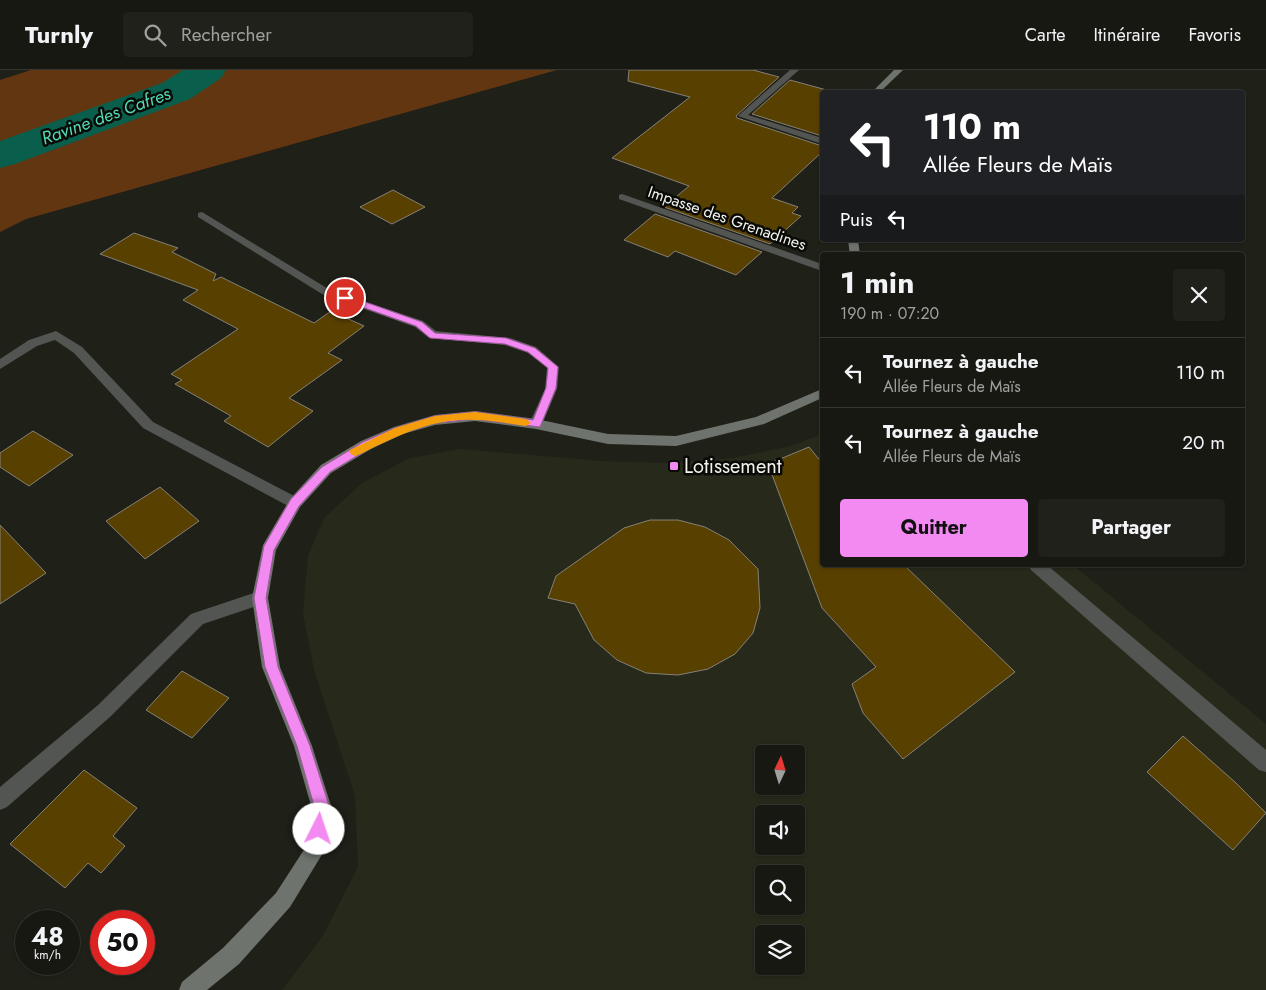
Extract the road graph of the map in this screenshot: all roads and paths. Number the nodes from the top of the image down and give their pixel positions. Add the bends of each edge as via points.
1 (796, 70) edge
2 (899, 70) edge
3 (878, 90) edge
4 (820, 141) edge
5 (622, 197) dead end
6 (202, 215) dead end
7 (820, 267) edge
8 (0, 365) edge
9 (820, 394) edge
10 (536, 424) junction
11 (295, 502) junction
12 (1038, 567) edge
13 (260, 598) junction
14 (1266, 763) edge
15 (0, 800) edge
16 (190, 990) edge

1 - 4 street via 742,116
2 - 3 main road
5 - 7 street, Impasse des Grenadines
6 - 10 street via 326,292 419,324 433,336 506,341 532,350 553,367 551,388
8 - 11 street via 33,343 56,335 78,350 148,425
9 - 10 main road via 759,421 676,441 608,439
10 - 11 main road via 475,416 435,420 399,430 366,445 326,470
11 - 13 main road via 268,550
12 - 14 street
13 - 15 street via 197,619 104,711
13 - 16 main road via 271,667 304,746 322,809 316,848 283,900 231,956

